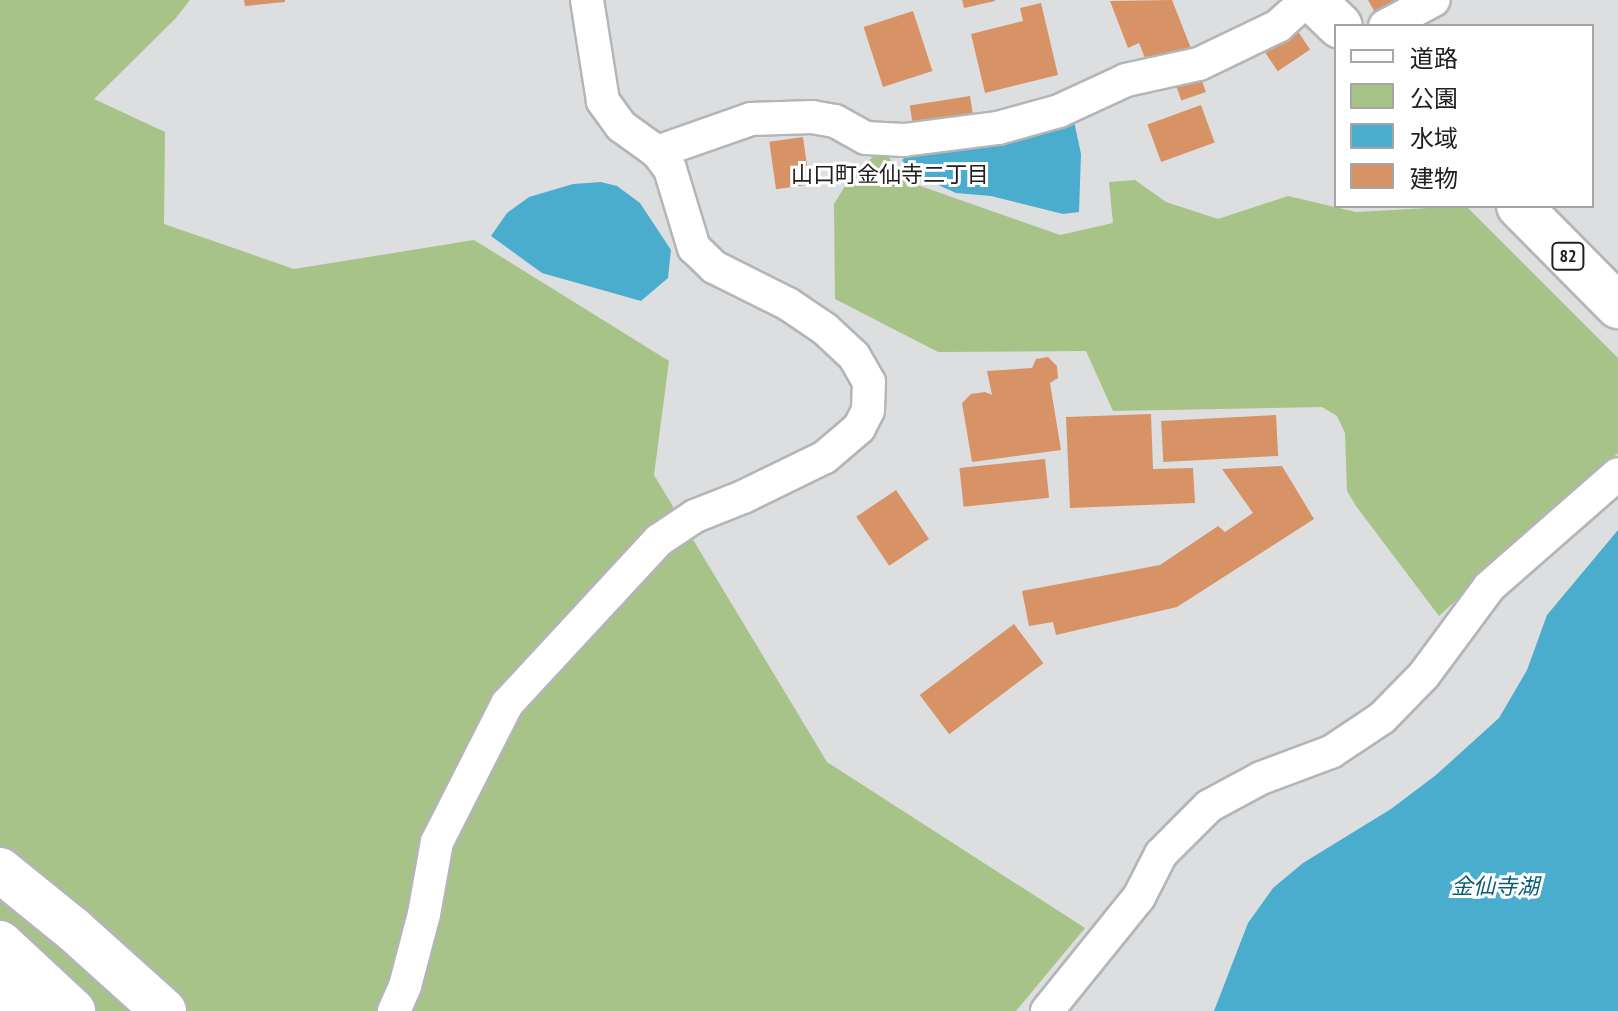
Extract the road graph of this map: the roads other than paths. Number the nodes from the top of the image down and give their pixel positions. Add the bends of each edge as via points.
1 (587, 0) edge
2 (1310, 0) edge
3 (1434, 0) edge
4 (1338, 24) edge
5 (1389, 24) edge
6 (657, 152) junction
7 (1521, 208) edge
8 (1618, 306) edge
9 (1618, 474) edge
10 (0, 870) edge
11 (0, 943) edge
12 (0, 991) edge
13 (22, 1011) edge
14 (73, 1011) edge
15 (164, 1011) edge
16 (394, 1011) edge
17 (1047, 1011) edge

1 - 6 street via 603,101 621,126
2 - 4 main road
2 - 6 street via 1278,26 1199,64 1126,80 1059,111 998,128 904,140 866,138 835,121 812,117 751,119
3 - 5 street
6 - 16 street via 670,169 694,248 714,267 788,304 854,356 869,382 868,410 859,428 825,457 695,516 659,540 507,704 437,842 424,914
7 - 8 main road, 82
9 - 17 street via 1489,587 1424,675 1382,718 1331,752 1261,778 1209,806 1161,854 1139,897
10 - 15 main road
11 - 14 main road
12 - 13 main road

